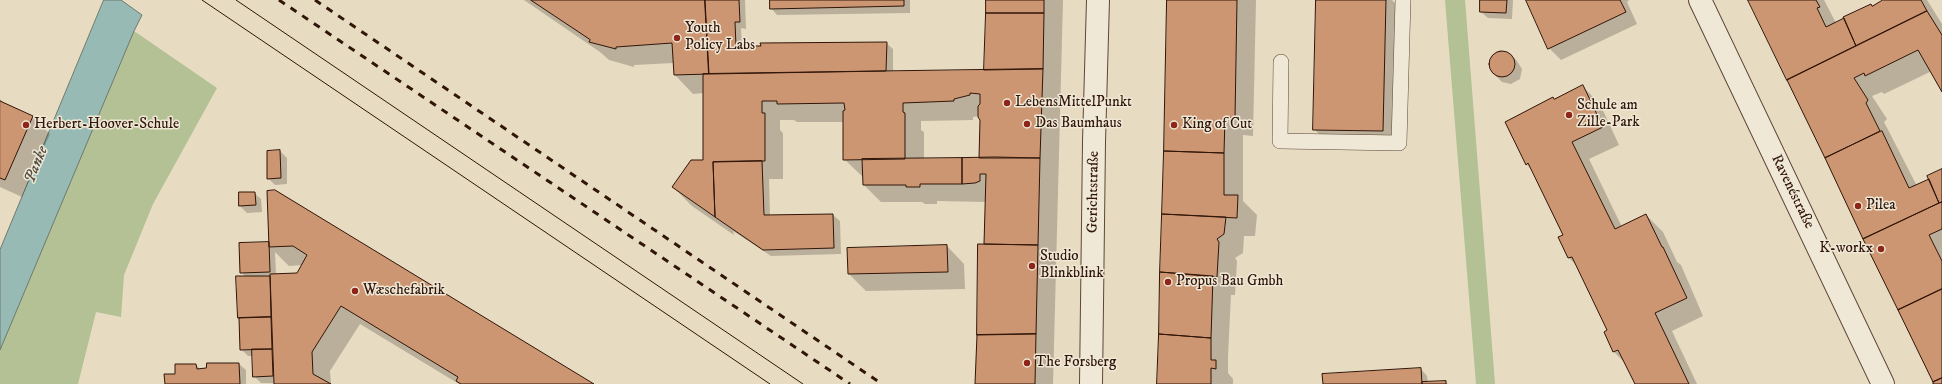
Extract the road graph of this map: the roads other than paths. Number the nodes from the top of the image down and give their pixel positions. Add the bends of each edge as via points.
1 (1098, 0) edge
2 (1402, 0) edge
3 (1700, 0) edge
4 (1281, 62) dead end
5 (1091, 384) edge
6 (1883, 384) edge

1 - 5 street, Gerichtstraße
2 - 4 lane via 1398,144 1280,141
3 - 6 street, Ravenéstraße

